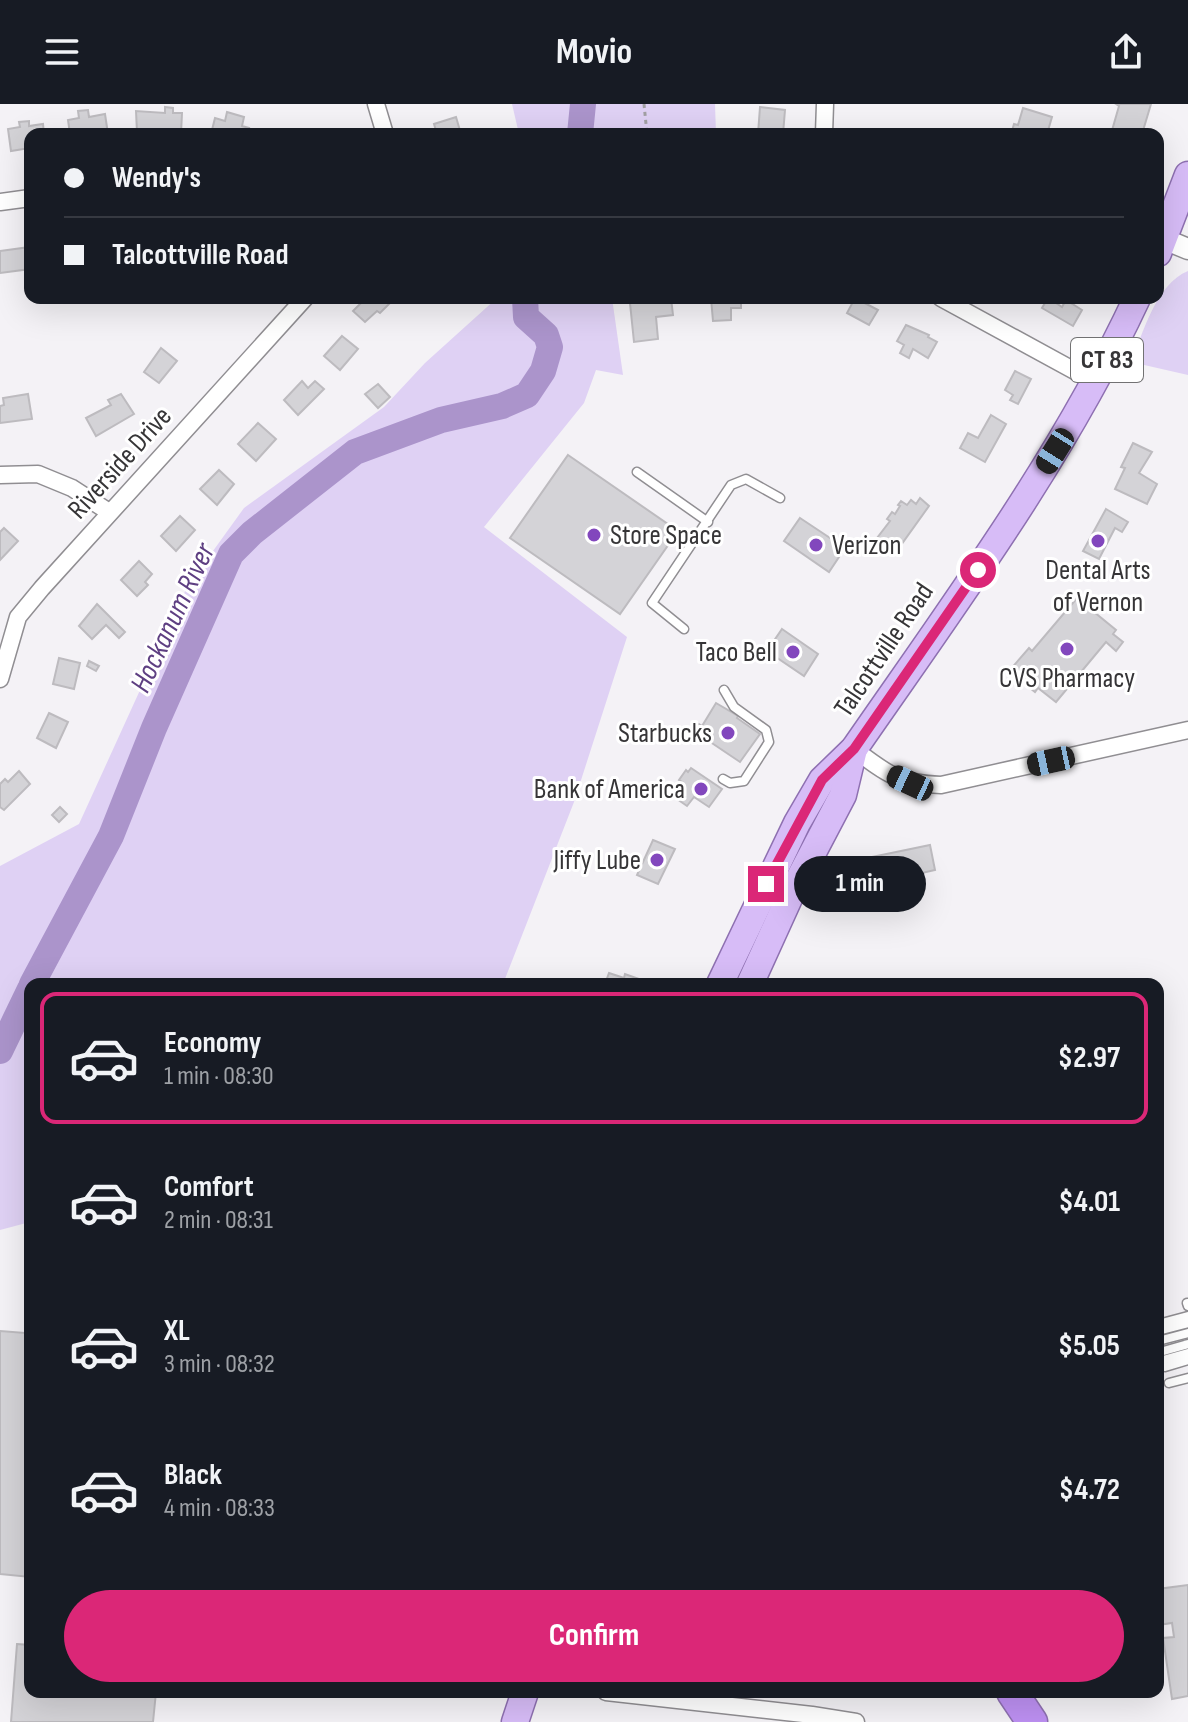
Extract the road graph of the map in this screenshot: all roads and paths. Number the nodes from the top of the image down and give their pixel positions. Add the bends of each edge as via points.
1 (376, 104) edge
2 (644, 104) edge
3 (825, 104) edge
4 (383, 128) edge
5 (646, 128) edge
6 (824, 128) edge
7 (1188, 175) edge
8 (24, 199) edge
9 (0, 202) edge
10 (1170, 247) edge
11 (300, 304) edge
12 (952, 304) edge
13 (1134, 304) edge
14 (1095, 382) junction
15 (637, 472) dead end
16 (0, 475) edge
17 (780, 498) dead end
18 (109, 512) junction
19 (708, 522) junction
20 (684, 629) dead end
21 (0, 679) edge
22 (724, 690) dead end
23 (1188, 730) edge
24 (854, 749) junction
25 (723, 779) dead end
26 (723, 978) edge
27 (753, 978) edge
28 (1188, 1316) edge
29 (1164, 1322) edge
30 (1188, 1323) edge
31 (1164, 1329) edge
32 (1188, 1333) edge
33 (1164, 1339) edge
34 (1188, 1344) edge
35 (1188, 1353) edge
36 (1164, 1359) edge
37 (1164, 1360) edge
38 (1164, 1360) edge
39 (1188, 1360) edge
40 (1188, 1378) edge
41 (1169, 1383) dead end
42 (523, 1698) edge
43 (670, 1698) edge
44 (1016, 1698) edge
45 (515, 1722) edge
46 (856, 1722) edge
47 (1032, 1722) edge

1 - 4 street
2 - 5 path
3 - 6 street
7 - 10 main road
8 - 9 street
11 - 18 street, Riverside Drive
12 - 14 street
13 - 14 main road, Talcottville Road / CT 83
14 - 24 main road, Talcottville Road / CT 83 via 1011,521
15 - 19 lane
16 - 18 street via 38,474
17 - 19 lane via 746,479 731,485
18 - 21 street, Riverside Drive via 18,617
19 - 20 lane via 652,603
22 - 25 lane via 734,707 766,730 769,742 744,781
23 - 24 street via 941,785 910,783
24 - 26 main road, Talcottville Road / CT 83 via 822,780 809,802
24 - 27 main road, Talcottville Road / CT 83 via 843,795
28 - 29 lane
30 - 31 lane
32 - 33 lane
34 - 36 lane
35 - 37 lane
38 - 39 lane
40 - 41 lane
42 - 45 main road
43 - 46 street
44 - 47 highway

